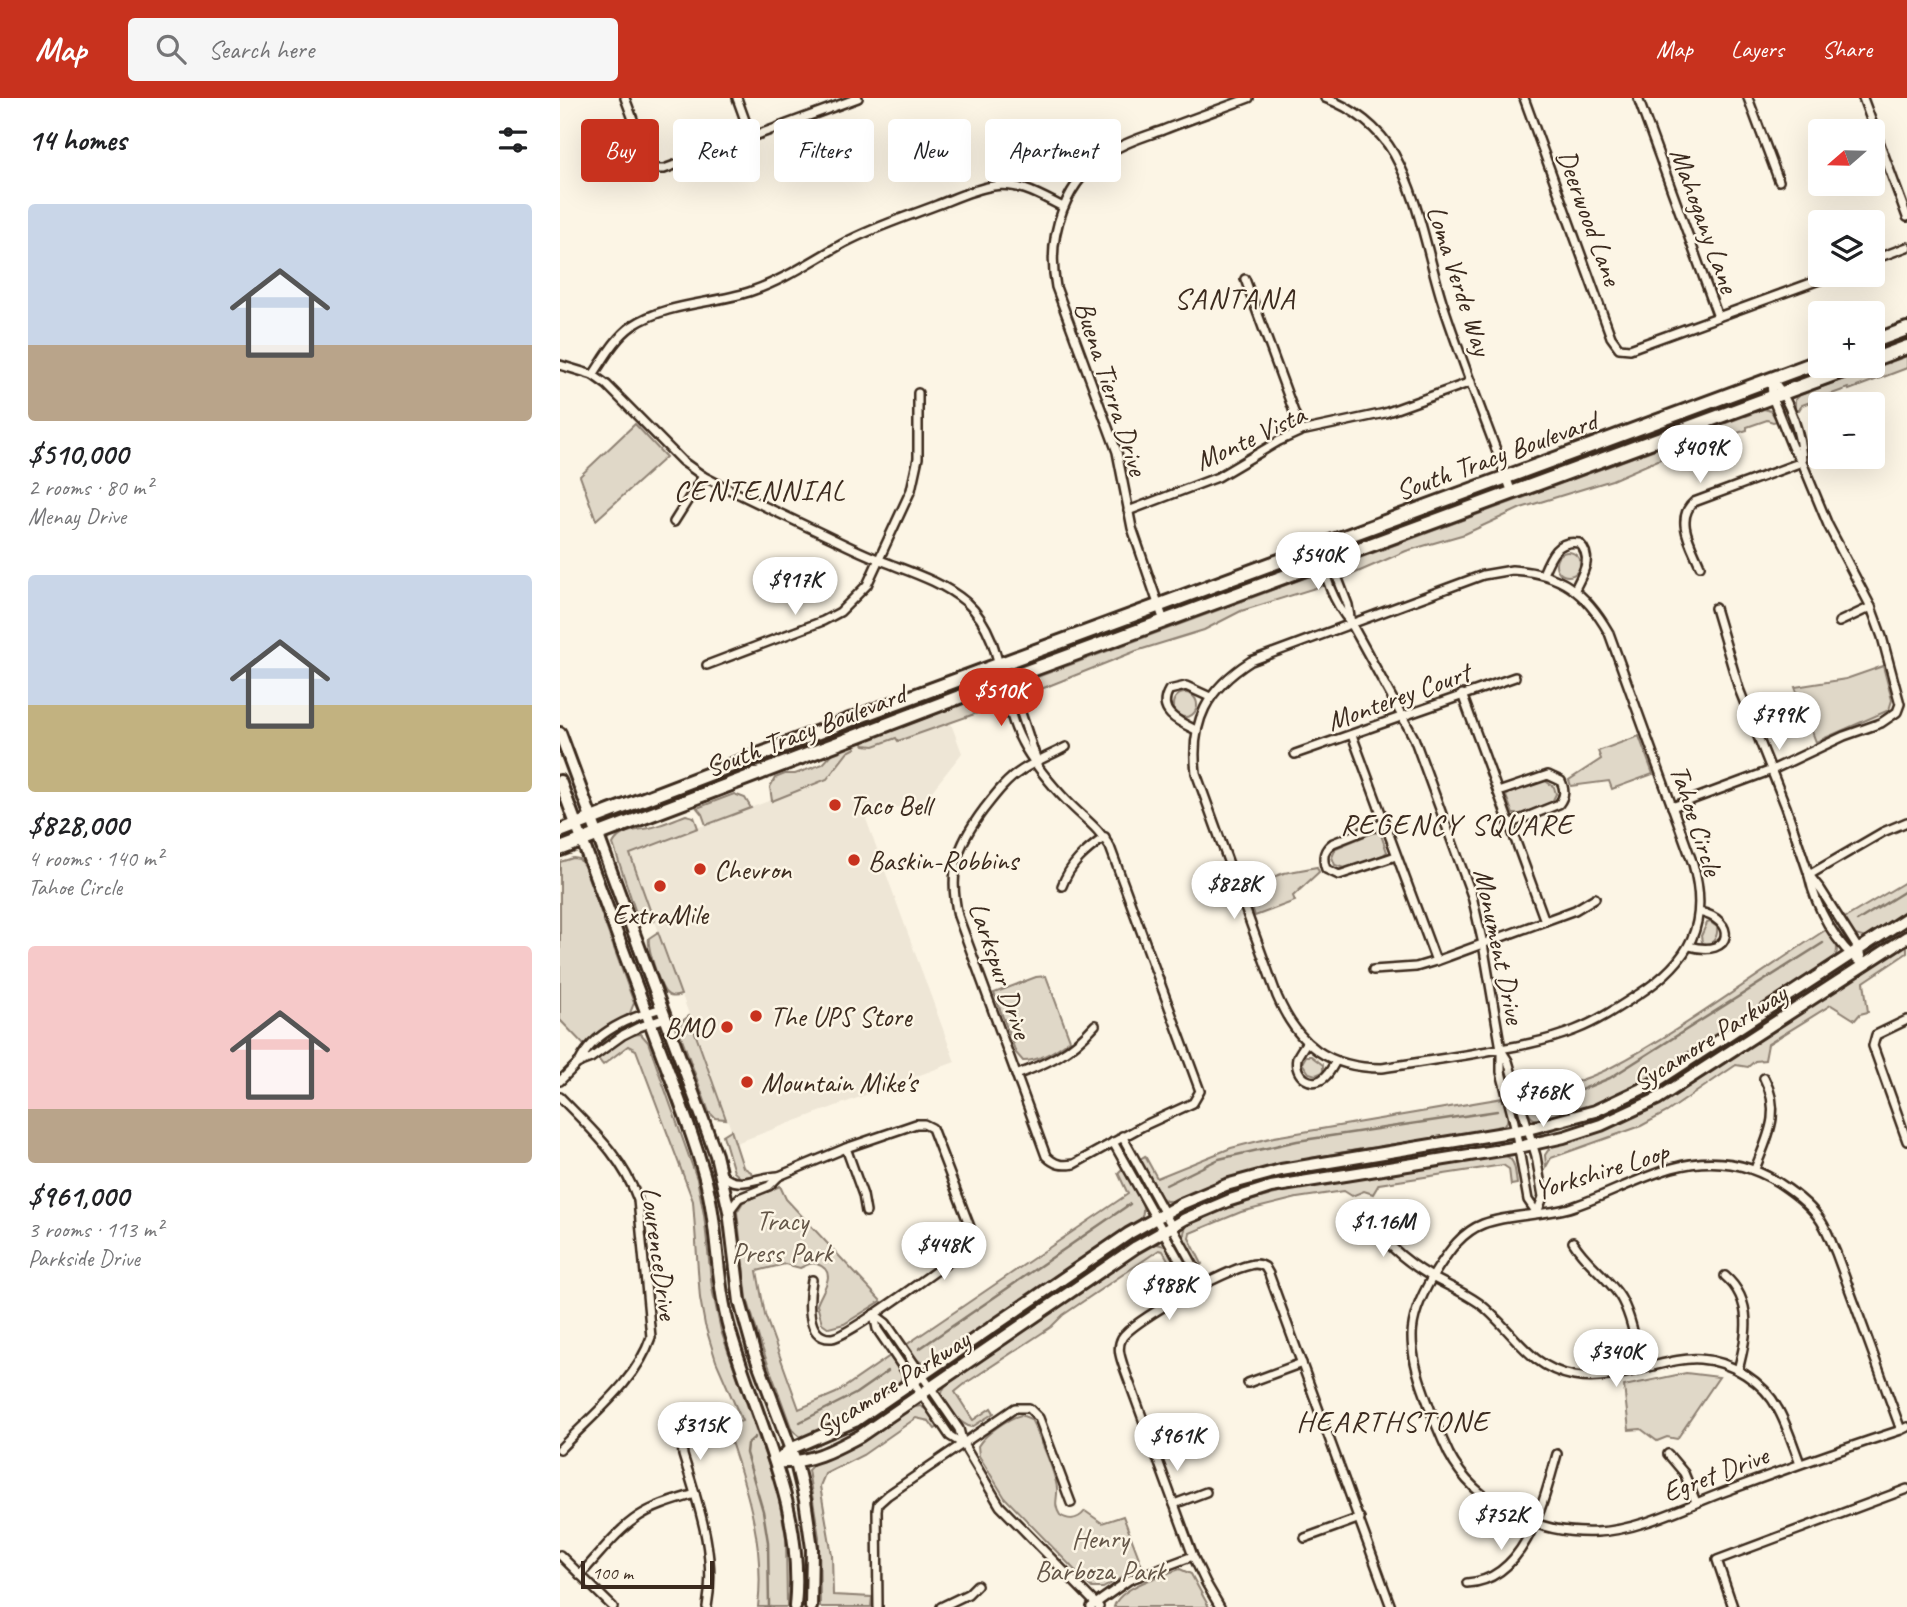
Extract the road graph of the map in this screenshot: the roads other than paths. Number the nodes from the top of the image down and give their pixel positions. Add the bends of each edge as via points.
1 (625, 98) edge
2 (737, 98) edge
3 (858, 98) edge
4 (1249, 98) edge
5 (1325, 98) edge
6 (1524, 98) edge
7 (1638, 98) edge
8 (1748, 98) edge
9 (1863, 98) edge
10 (848, 100) edge
11 (1338, 100) edge
12 (745, 119) edge
13 (760, 134) edge
14 (673, 166) edge
15 (1779, 181) dead end
16 (1063, 207) junction
17 (1907, 217) edge
18 (1907, 247) edge
19 (1885, 255) edge
20 (1245, 279) dead end
21 (1808, 284) edge
22 (1718, 317) junction
23 (1907, 329) edge
24 (1885, 337) edge
25 (1907, 347) edge
26 (1885, 355) edge
27 (560, 365) edge
28 (1808, 366) edge
29 (593, 376) junction
30 (1824, 378) edge
31 (1772, 379) junction
32 (1471, 382) junction
33 (918, 393) dead end
34 (1778, 395) junction
35 (1301, 431) junction
36 (1802, 462) junction
37 (703, 476) junction
38 (1506, 477) junction
39 (1512, 493) junction
40 (1128, 511) junction
41 (674, 522) dead end
42 (1320, 545) junction
43 (880, 560) junction
44 (1326, 561) junction
45 (1700, 566) dead end
46 (1543, 574) junction
47 (1574, 589) junction
48 (1158, 606) junction
49 (1871, 607) junction
50 (1715, 608) dead end
51 (1164, 621) junction
52 (1839, 622) dead end
53 (1351, 624) junction
54 (999, 664) junction
55 (707, 665) dead end
56 (1515, 677) dead end
57 (1004, 680) junction
58 (1462, 694) junction
59 (1210, 697) junction
60 (1403, 716) junction
61 (1196, 730) junction
62 (560, 733) edge
63 (1352, 735) junction
64 (1066, 747) dead end
65 (1295, 754) dead end
66 (1037, 762) junction
67 (1772, 770) junction
68 (560, 781) edge
69 (1497, 792) junction
70 (1672, 807) junction
71 (592, 819) junction
72 (1907, 821) edge
73 (1384, 823) junction
74 (1509, 824) junction
75 (576, 825) junction
76 (560, 831) edge
77 (598, 834) junction
78 (1105, 837) junction
79 (582, 840) junction
80 (560, 849) edge
81 (1396, 856) junction
82 (1809, 876) junction
83 (1062, 887) dead end
84 (1595, 898) dead end
85 (1699, 912) junction
86 (1907, 918) edge
87 (1545, 921) junction
88 (1907, 937) edge
89 (1483, 944) junction
90 (1689, 946) junction
91 (1854, 952) junction
92 (1436, 961) junction
93 (1863, 965) junction
94 (1373, 970) dead end
95 (664, 1013) junction
96 (648, 1018) junction
97 (1907, 1020) edge
98 (1095, 1025) dead end
99 (1306, 1043) junction
100 (1501, 1049) junction
101 (1336, 1061) junction
102 (1016, 1075) junction
103 (1764, 1078) dead end
104 (560, 1081) edge
105 (560, 1097) edge
106 (1528, 1129) junction
107 (1516, 1131) junction
108 (1122, 1136) junction
109 (1907, 1140) edge
110 (1113, 1142) junction
111 (1533, 1144) junction
112 (1519, 1147) junction
113 (846, 1148) junction
114 (1755, 1169) junction
115 (722, 1175) junction
116 (779, 1176) junction
117 (729, 1211) junction
118 (1364, 1211) dead end
119 (866, 1212) dead end
120 (1537, 1213) junction
121 (1160, 1215) junction
122 (1167, 1228) junction
123 (1573, 1242) dead end
124 (1725, 1276) dead end
125 (1432, 1277) junction
126 (812, 1280) dead end
127 (1198, 1286) junction
128 (874, 1314) junction
129 (1302, 1363) junction
130 (1641, 1369) junction
131 (1738, 1370) junction
132 (917, 1378) junction
133 (1248, 1383) dead end
134 (927, 1392) junction
135 (1904, 1428) edge
136 (685, 1431) dead end
137 (963, 1444) junction
138 (560, 1449) edge
139 (790, 1449) junction
140 (1557, 1454) dead end
141 (1668, 1454) dead end
142 (777, 1462) junction
143 (796, 1463) junction
144 (1800, 1463) junction
145 (1907, 1489) edge
146 (1206, 1492) dead end
147 (695, 1494) junction
148 (1696, 1502) junction
149 (1071, 1503) dead end
150 (1174, 1504) junction
151 (1360, 1517) junction
152 (1534, 1524) junction
153 (1305, 1538) dead end
154 (560, 1555) edge
155 (1193, 1556) junction
156 (580, 1575) junction
157 (1466, 1583) dead end
158 (977, 1585) dead end
159 (1095, 1606) edge
160 (613, 1607) edge
161 (707, 1607) edge
162 (795, 1607) edge
163 (811, 1607) edge
164 (878, 1607) edge
165 (941, 1607) edge
166 (1220, 1607) edge
167 (1391, 1607) edge
168 (1733, 1607) edge

1 - 14 street via 654,169
2 - 12 street
3 - 10 street
4 - 16 street via 1112,151 1086,173
5 - 11 street, Loma Verde Way
6 - 22 street, Deerwood Lane via 1611,337 1619,348 1630,349
7 - 22 street, Mahogany Lane
8 - 15 street
9 - 17 street
10 - 13 street
11 - 32 street, Loma Verde Way via 1373,128 1402,172
16 - 29 street via 1008,185 973,191 879,227 749,292 645,318 618,339
16 - 40 street, Buena Tierra Drive via 1052,269 1117,452
18 - 19 street
20 - 35 street
21 - 22 street
23 - 24 main road
25 - 26 main road
27 - 29 street
28 - 31 main road, South Tracy Boulevard
29 - 37 street via 622,397 682,461
30 - 34 main road, South Tracy Boulevard
31 - 34 street
31 - 38 main road, South Tracy Boulevard
32 - 35 street, Monte Vista via 1384,413
32 - 38 street, Loma Verde Way
33 - 43 street via 916,473
34 - 36 street via 1792,447
34 - 39 main road, South Tracy Boulevard
35 - 40 street, Monte Vista via 1208,481
36 - 45 street via 1688,508 1684,525
36 - 49 street
37 - 41 street
37 - 43 street
38 - 39 street, Loma Verde Way
38 - 42 main road, South Tracy Boulevard
39 - 44 main road, South Tracy Boulevard
40 - 48 street, Buena Tierra Drive
42 - 44 street, Monument Drive
42 - 48 main road, South Tracy Boulevard
43 - 54 street via 953,592 968,604 989,634
43 - 55 street via 867,585 840,612
44 - 51 main road, South Tracy Boulevard
44 - 53 street, Monument Drive via 1339,608
46 - 47 street, Tahoe Circle
46 - 47 street via 1558,547 1578,543 1585,549 1587,563
46 - 53 street, Tahoe Circle via 1511,570 1483,575
47 - 70 street, Tahoe Circle via 1609,633
48 - 51 street, Buena Tierra Drive
48 - 54 main road, South Tracy Boulevard
49 - 52 street
49 - 67 street via 1898,692 1897,712
50 - 67 street via 1739,689
51 - 57 main road, South Tracy Boulevard
53 - 59 street, Tahoe Circle via 1251,661
53 - 60 street, Monument Drive
54 - 57 street
54 - 71 main road, South Tracy Boulevard
56 - 58 street, Monterey Court
57 - 66 street via 1004,696 1022,743
57 - 77 main road, South Tracy Boulevard
58 - 60 street, Monterey Court
58 - 69 street
59 - 61 street, Tahoe Circle
59 - 61 street via 1186,686 1169,690 1164,697 1167,712
60 - 63 street, Monterey Court
60 - 89 street, Monument Drive via 1464,874
61 - 99 street, Tahoe Circle via 1200,786 1277,996 1287,1019
62 - 71 main road
63 - 65 street, Monterey Court
63 - 73 street
64 - 66 street, Larkspur Drive
66 - 78 street via 1068,803
66 - 102 street, Larkspur Drive via 1006,782 967,832 954,875 958,916
67 - 70 street
67 - 82 street
68 - 75 main road
69 - 74 street
69 - 74 street via 1548,775 1561,781 1564,790 1559,804
70 - 85 street, Tahoe Circle via 1699,884
71 - 75 main road, South Tracy Boulevard
71 - 77 main road
72 - 82 street
73 - 81 street
73 - 81 street via 1327,847 1326,869 1339,876
74 - 87 street
75 - 76 main road, South Tracy Boulevard
75 - 79 main road
77 - 79 main road, South Tracy Boulevard
77 - 95 main road
78 - 83 street via 1085,851 1067,872
78 - 108 street via 1199,1083 1198,1098 1186,1107
79 - 80 main road, South Tracy Boulevard
79 - 96 main road
81 - 92 street
82 - 91 street
84 - 87 street
85 - 90 street, Tahoe Circle
85 - 90 street via 1714,915 1722,924 1724,940 1714,949
86 - 91 main road, Sycamore Parkway
87 - 89 street
88 - 93 main road, Sycamore Parkway
89 - 92 street
89 - 100 street, Monument Drive
90 - 100 street, Tahoe Circle via 1656,983 1595,1021 1551,1039
91 - 93 street
91 - 106 main road, Sycamore Parkway via 1634,1093 1578,1117
92 - 94 street
93 - 111 main road, Sycamore Parkway via 1657,1099 1583,1132
95 - 96 street
95 - 115 main road
96 - 104 street via 629,1019 594,1041
96 - 142 main road via 705,1177 729,1329
97 - 109 street via 1876,1035 1873,1046
98 - 102 street via 1068,1052
99 - 101 street, Tahoe Circle
99 - 101 street via 1297,1056 1299,1074 1305,1080 1327,1076
100 - 101 street, Tahoe Circle via 1382,1068
100 - 106 street, Monument Drive
100 - 107 street, Monument Drive via 1499,1064
102 - 110 street, Larkspur Drive via 1046,1156 1053,1163 1074,1164
103 - 114 street via 1773,1114
105 - 138 street, LourenceDrive via 610,1149 638,1200 651,1337 629,1378
106 - 107 main road, Sycamore Parkway
106 - 111 street, Monument Drive
107 - 112 street, Monument Drive
107 - 121 main road, Sycamore Parkway via 1281,1170 1226,1185
108 - 110 street
108 - 121 street
110 - 121 street
111 - 112 main road, Sycamore Parkway
111 - 120 street, Monument Drive via 1543,1197
112 - 120 street, Monument Drive via 1528,1200
112 - 122 main road, Sycamore Parkway via 1271,1187
113 - 116 street
113 - 119 street
113 - 128 street via 916,1124 932,1128 970,1227 968,1248
114 - 120 street, Yorkshire Loop via 1722,1161 1672,1168 1568,1208
114 - 135 street, Yorkshire Loop via 1799,1197 1824,1225
115 - 116 street via 738,1184
115 - 117 main road
116 - 117 street via 769,1186 739,1198
117 - 139 main road via 740,1302
118 - 125 street via 1393,1249
120 - 125 street, Yorkshire Loop via 1482,1224 1449,1250
121 - 122 street
121 - 132 main road, Sycamore Parkway
122 - 127 street via 1188,1276
122 - 134 main road, Sycamore Parkway
123 - 130 street via 1622,1300
124 - 131 street via 1738,1289 1747,1326
125 - 130 street via 1476,1301 1499,1319 1530,1356 1553,1369 1600,1377
125 - 152 street, Yorkshire Loop via 1418,1304 1410,1338 1416,1371 1439,1434 1452,1460 1485,1496
126 - 128 street via 811,1319 823,1337 842,1334
127 - 129 street via 1244,1266 1265,1267
127 - 150 street via 1121,1340 1120,1356
128 - 132 street via 886,1323
129 - 133 street
129 - 151 street
130 - 131 street via 1699,1359
131 - 144 street via 1757,1382 1779,1409
132 - 134 street
132 - 139 main road, Sycamore Parkway via 855,1421
134 - 137 street via 950,1436
134 - 143 main road, Sycamore Parkway via 852,1441
135 - 144 street, Egret Drive
136 - 147 street via 683,1455
137 - 149 street via 1015,1408 1029,1408 1039,1418
137 - 159 street via 1000,1506
137 - 164 street via 878,1504
139 - 142 main road, Sycamore Parkway
139 - 143 main road
140 - 152 street
141 - 148 street via 1684,1473
142 - 143 main road, Sycamore Parkway
142 - 162 main road via 792,1525
143 - 163 main road via 812,1548
144 - 148 street, Egret Drive
145 - 168 street via 1717,1560
146 - 150 street
147 - 156 street via 638,1517
147 - 161 street via 709,1550
148 - 152 street, Egret Drive via 1663,1516 1599,1532
150 - 155 street
151 - 153 street
151 - 167 street
152 - 157 street via 1504,1569 1487,1579
154 - 156 street
155 - 159 street via 1129,1580
155 - 166 street
156 - 160 street
158 - 165 street

